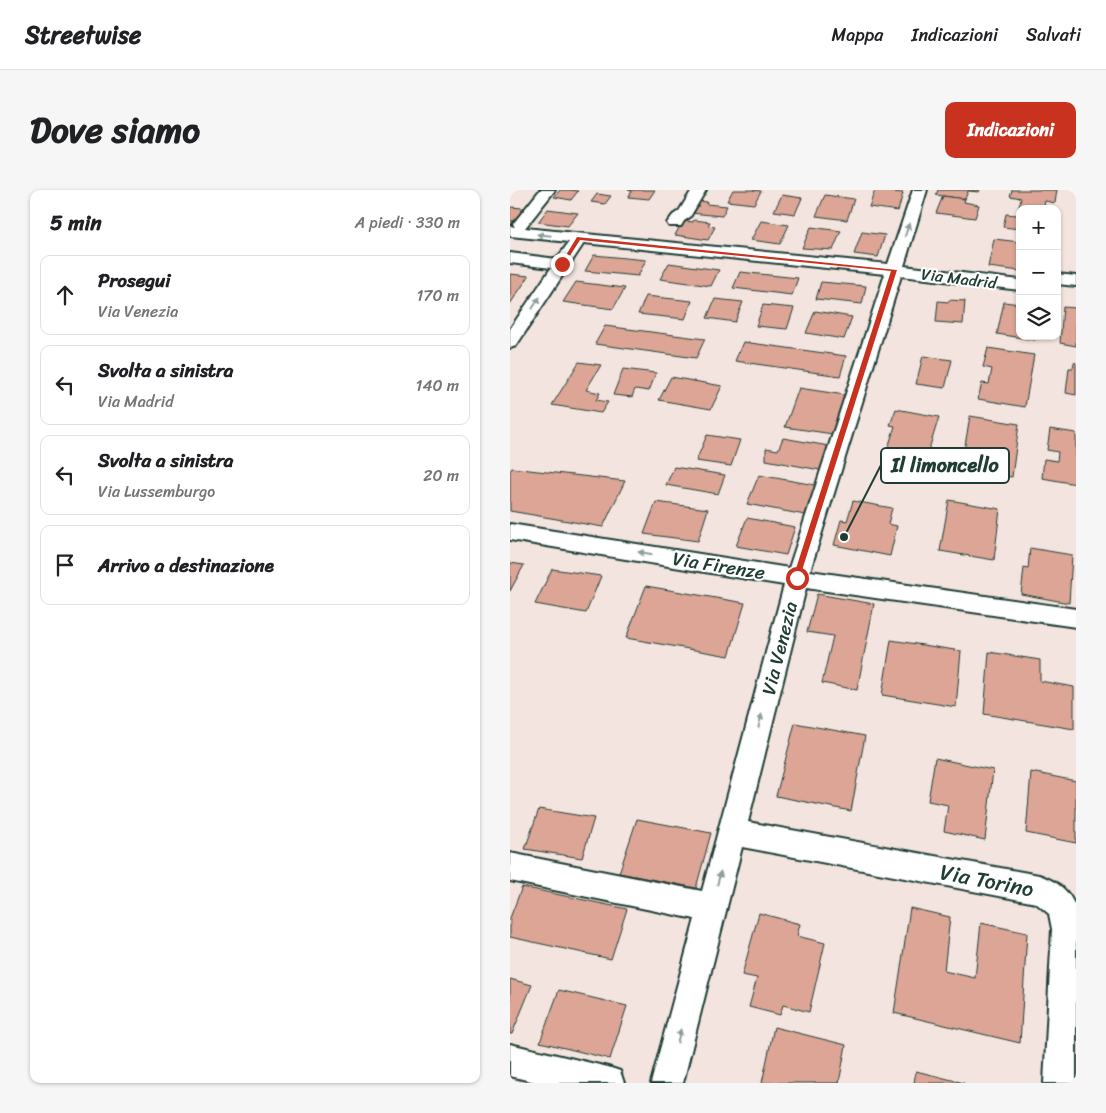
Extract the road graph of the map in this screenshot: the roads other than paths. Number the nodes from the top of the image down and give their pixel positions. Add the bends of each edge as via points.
1 (548, 190) edge
2 (699, 190) edge
3 (920, 190) edge
4 (675, 223) dead end
5 (516, 228) edge
6 (579, 238) junction
7 (510, 258) edge
8 (562, 264) junction
9 (894, 270) junction
10 (1061, 279) edge
11 (1076, 281) edge
12 (1016, 285) edge
13 (1061, 290) edge
14 (1076, 292) edge
15 (510, 342) edge
16 (510, 532) edge
17 (797, 578) junction
18 (1076, 618) edge
19 (731, 832) junction
20 (510, 867) edge
21 (712, 908) junction
22 (510, 1060) edge
23 (608, 1083) edge
24 (667, 1083) edge
25 (1060, 1083) edge

1 - 5 street
2 - 4 street via 685,214
9 -> 3 street, Via Venezia
6 -> 5 street, Via Madrid
6 - 8 street
6 - 9 street, Via Madrid
7 - 8 street
15 -> 8 street
9 - 12 street, Via Madrid
9 - 17 street, Via Venezia
10 - 11 street
13 - 14 street
17 -> 16 street, Via Firenze
17 - 18 street, Via Firenze
19 -> 17 street, Via Venezia
21 -> 19 street, Via Venezia
19 - 25 street, Via Torino via 1039,889 1058,900 1067,928
20 - 21 street
24 -> 21 street, Via Venezia
22 - 23 street

